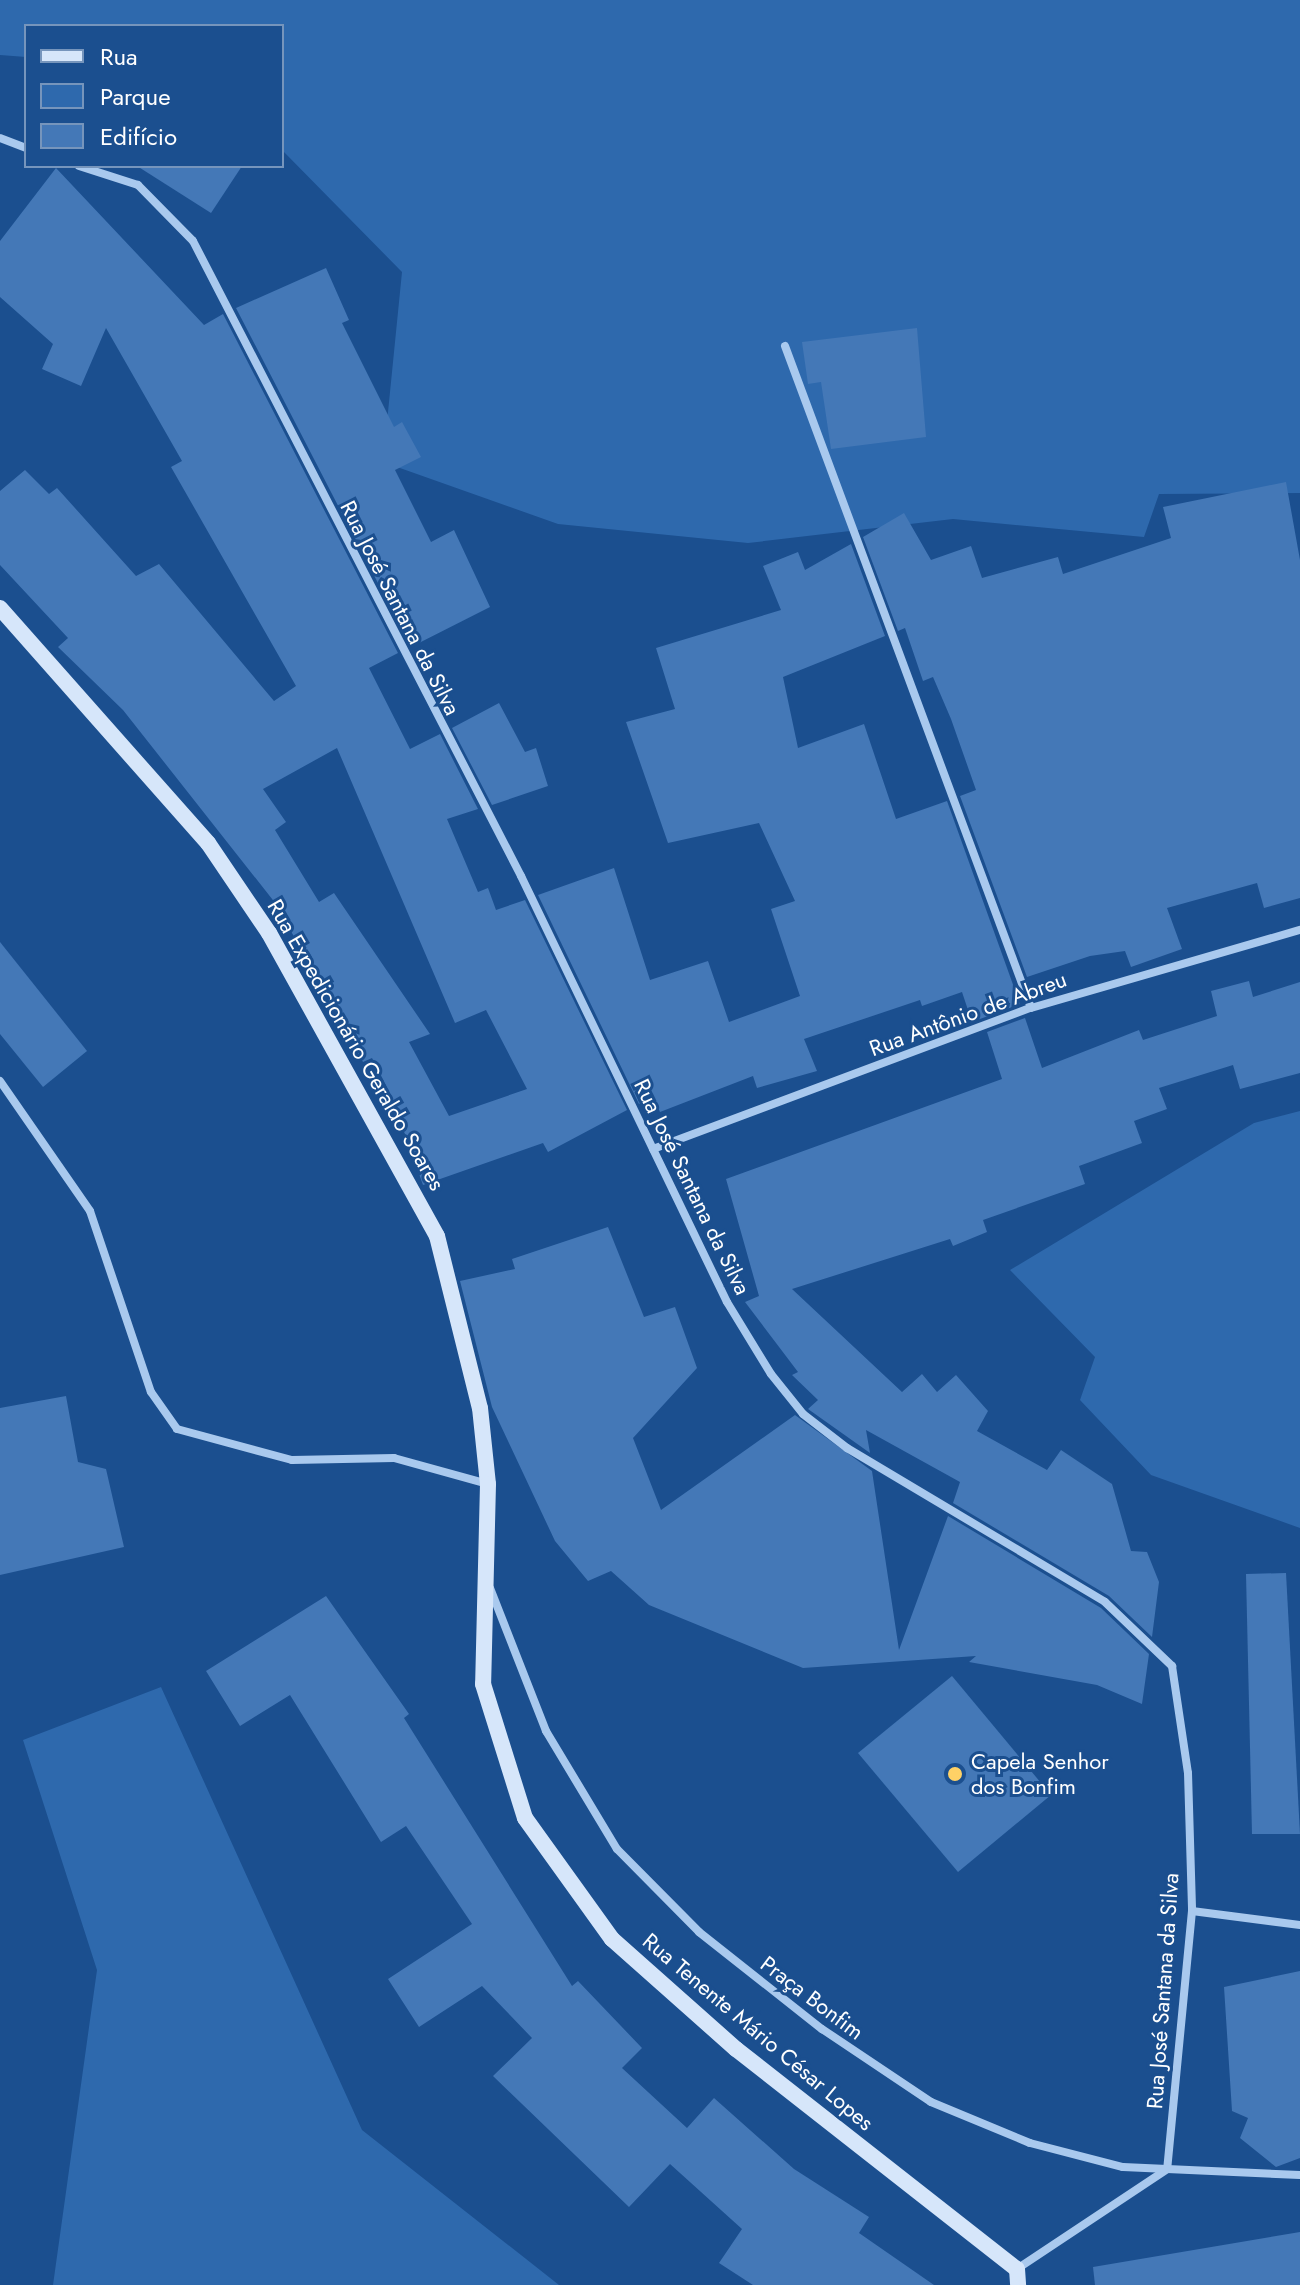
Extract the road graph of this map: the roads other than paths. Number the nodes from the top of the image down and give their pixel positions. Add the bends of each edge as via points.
1 (0, 138) edge
2 (24, 147) edge
3 (85, 168) edge
4 (785, 346) dead end
5 (0, 608) edge
6 (1300, 930) edge
7 (1031, 1008) junction
8 (0, 1081) edge
9 (653, 1149) junction
10 (488, 1484) junction
11 (490, 1587) junction
12 (1192, 1911) junction
13 (1300, 1925) edge
14 (1167, 2169) junction
15 (1300, 2175) edge
16 (1018, 2277) edge

1 - 2 street
3 - 9 street, Rua José Santana da Silva via 138,185 193,241
4 - 7 street
5 - 10 main road, Rua Expedicionário Geraldo Soares via 208,843 404,1168 437,1236 462,1324
6 - 7 street, Rua Antônio de Abreu
7 - 9 street, Rua Antônio de Abreu
8 - 10 street via 90,1211 151,1392 177,1429 292,1460 394,1458
9 - 12 street, Rua José Santana da Silva via 727,1302 803,1414 847,1448 1105,1602 1172,1666 1188,1773
10 - 11 main road, Rua Expedicionário Geraldo Soares
11 - 14 street, Praça Bonfim via 566,1771 617,1849 699,1932 822,2029 931,2102 1030,2143 1123,2167
11 - 16 main road, Rua Tenente Mário César Lopes via 483,1684 502,1762 525,1818 569,1888 612,1939 736,2049
12 - 13 street
12 - 14 street, Rua José Santana da Silva
14 - 15 street, Praça Bonfim
14 - 16 street

